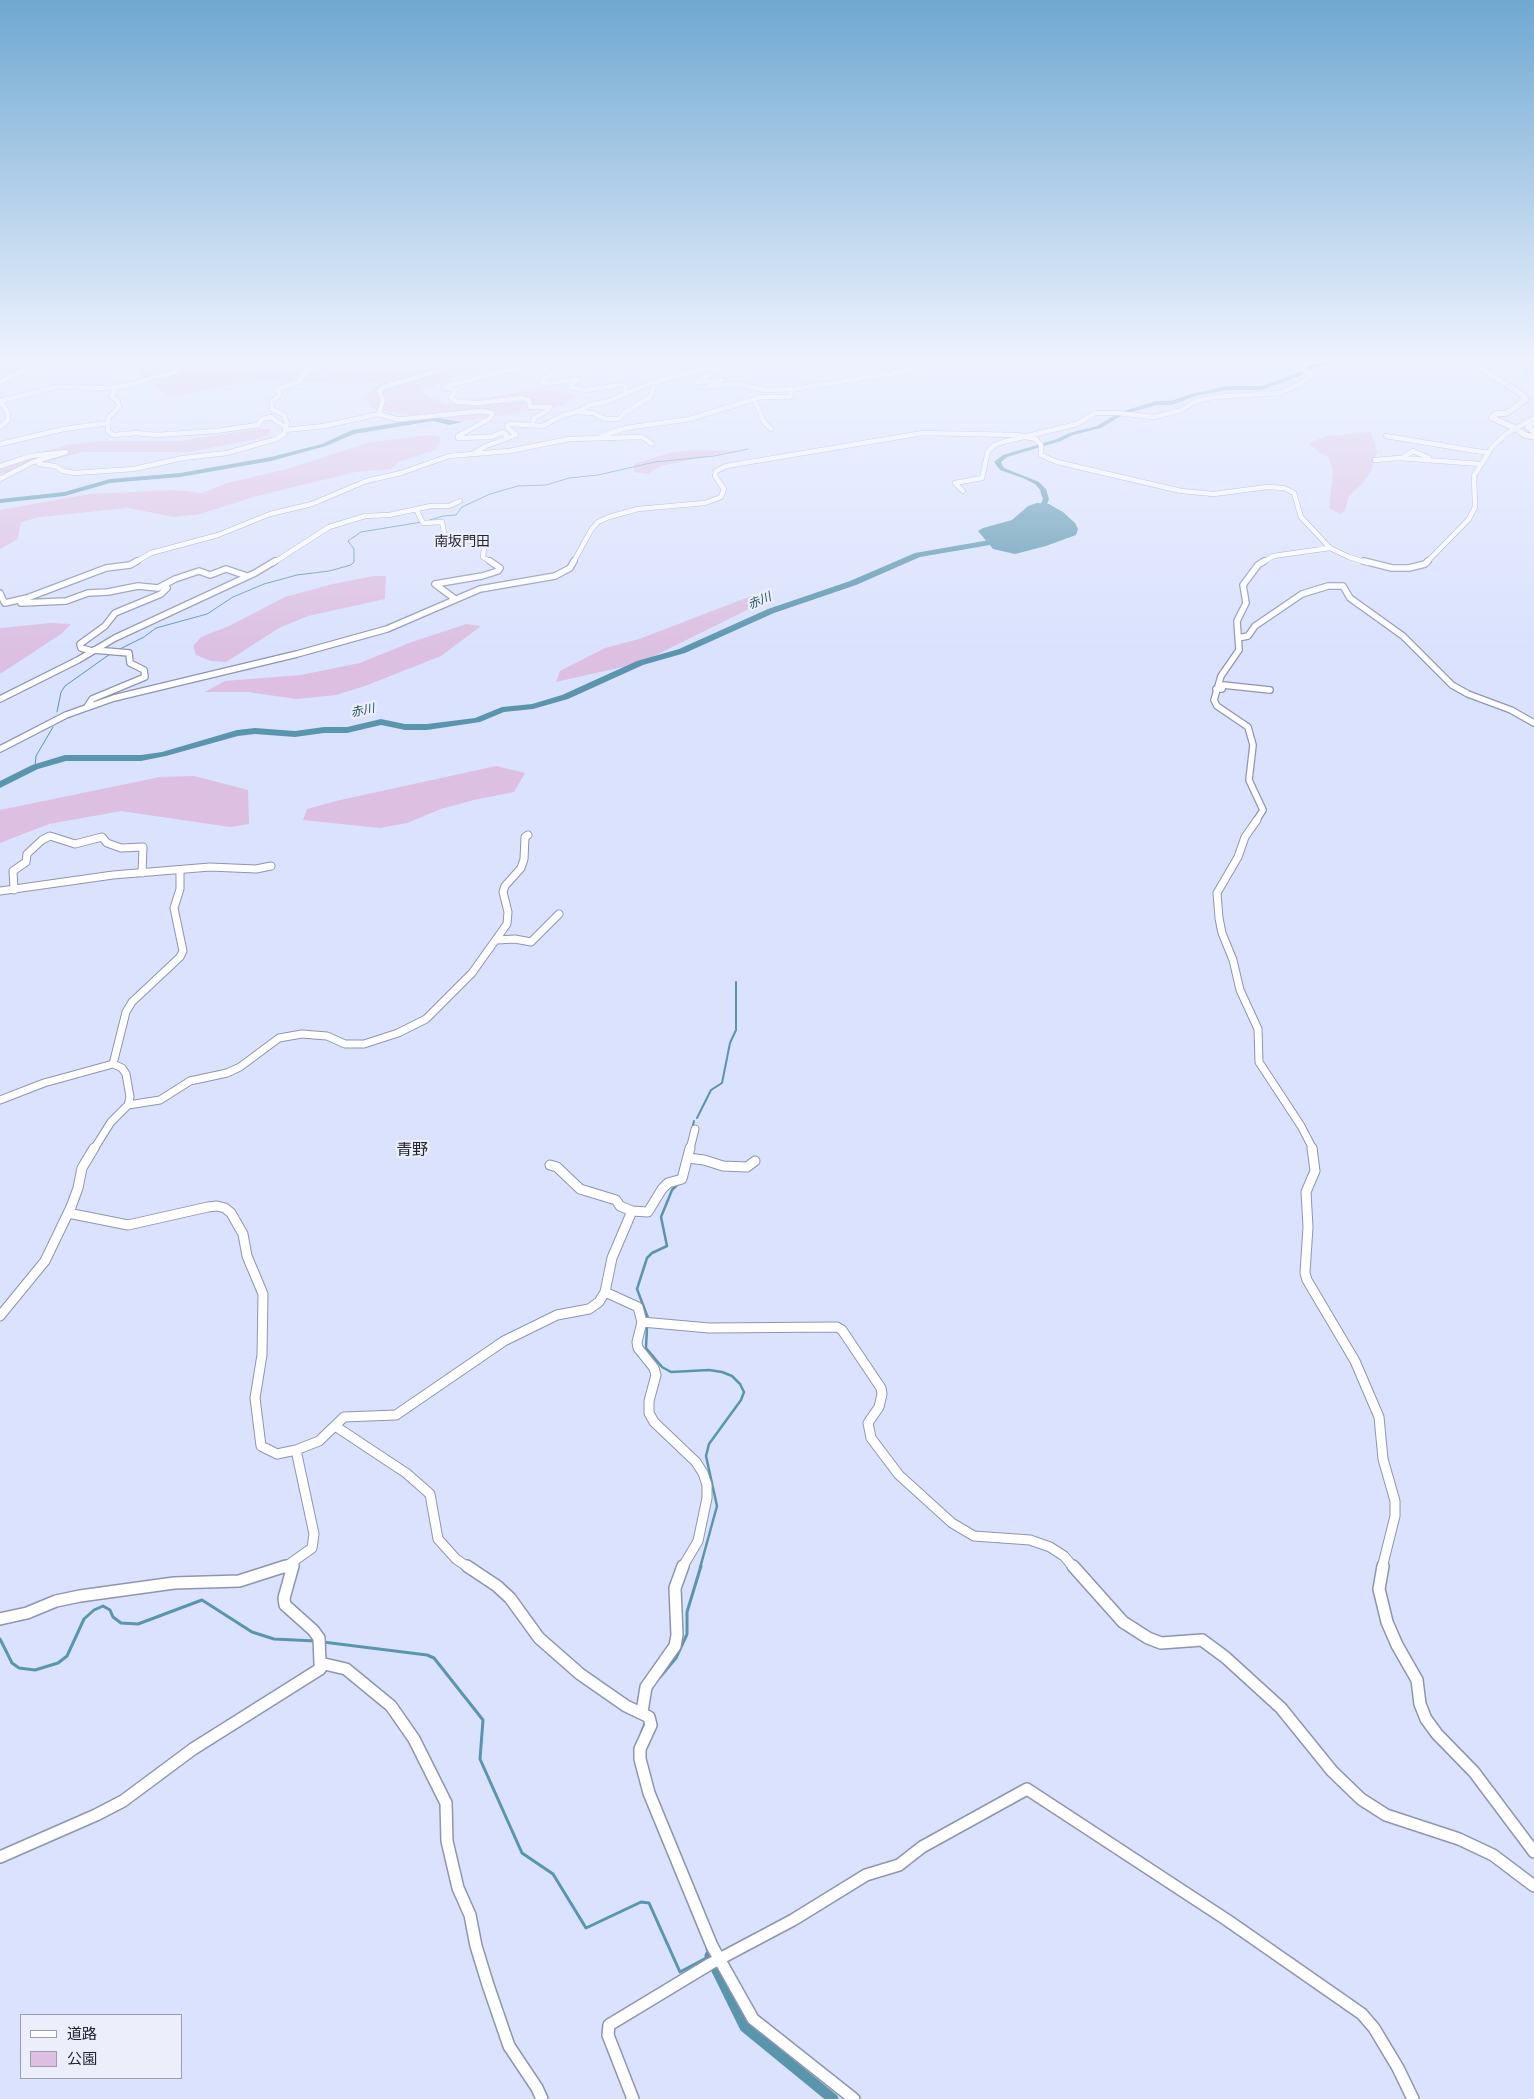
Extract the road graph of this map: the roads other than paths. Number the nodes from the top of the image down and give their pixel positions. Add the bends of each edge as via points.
1 (28, 457) edge
2 (50, 457) edge
3 (192, 457) edge
4 (446, 457) edge
5 (782, 457) edge
6 (987, 457) edge
7 (1045, 457) edge
8 (1427, 457) edge
9 (1485, 457) edge
10 (1401, 458) joint
11 (1374, 460) dead end
12 (1436, 461) junction
13 (39, 464) dead end
14 (1480, 464) junction
15 (0, 466) edge
16 (0, 480) edge
17 (963, 490) dead end
18 (460, 501) dead end
19 (416, 510) junction
20 (1330, 548) junction
21 (247, 576) junction
22 (166, 585) junction
23 (0, 593) edge
24 (455, 599) junction
25 (3, 603) edge
26 (1238, 638) junction
27 (93, 650) junction
28 (1216, 690) junction
29 (1270, 690) dead end
30 (0, 699) edge
31 (87, 707) junction
32 (1534, 723) edge
33 (0, 749) edge
34 (528, 834) dead end
35 (271, 866) dead end
36 (180, 870) junction
37 (142, 873) junction
38 (14, 890) junction
39 (0, 891) edge
40 (559, 914) dead end
41 (497, 940) junction
42 (113, 1064) junction
43 (0, 1100) edge
44 (128, 1105) junction
45 (695, 1129) dead end
46 (688, 1158) junction
47 (755, 1160) dead end
48 (550, 1165) dead end
49 (632, 1211) junction
50 (68, 1213) junction
51 (605, 1292) junction
52 (0, 1316) edge
53 (642, 1322) junction
54 (335, 1426) junction
55 (296, 1450) junction
56 (294, 1562) junction
57 (0, 1619) edge
58 (323, 1665) junction
59 (645, 1714) junction
60 (1534, 1852) edge
61 (0, 1857) edge
62 (1534, 1886) edge
63 (721, 1959) junction
64 (542, 2099) edge
65 (633, 2099) edge
66 (854, 2099) edge
67 (1413, 2099) edge

1 - 15 street
2 - 16 street
3 - 13 street via 134,469 75,473
4 - 25 street via 366,481 312,504 270,514 218,535 151,553 130,565 106,568 27,598
5 - 24 street via 716,470 716,479 724,492 717,500 630,510 609,516 594,525 573,564 560,574 488,587
6 - 17 street via 982,478 955,483
7 - 20 street via 1181,491 1214,494 1284,488 1294,493 1301,517
8 - 12 street
9 - 14 street
10 - 11 street
10 - 12 street
12 - 14 street
14 - 20 street via 1474,476 1475,507 1469,518 1424,564 1409,568 1383,567
18 - 19 street via 449,506
19 - 21 street via 365,516 329,527
19 - 24 street via 423,524 440,521 445,537 476,542 484,548 483,557 500,568 482,576 436,584
20 - 26 street via 1280,554 1258,564 1243,585 1246,603 1237,621
21 - 22 street via 226,569 210,575 199,571
21 - 27 street
22 - 25 street via 88,593 59,601
22 - 27 street via 161,594 115,613 105,626 80,644 82,648
23 - 25 street
24 - 31 street via 387,629 288,657 140,690
26 - 28 street via 1239,650 1221,676
26 - 32 street via 1248,636 1255,626 1302,594 1328,586 1343,586 1350,598 1403,636 1452,685
27 - 30 street
27 - 31 street via 129,653 130,663 144,670 145,677 92,699
28 - 29 street via 1222,689 1223,685
28 - 60 street via 1216,704 1248,727 1253,745 1250,780 1263,810 1245,837 1238,858 1217,893 1219,918 1240,990 1258,1030 1259,1062 1312,1147 1314,1171 1306,1192 1307,1280 1355,1361 1379,1417 1383,1459 1395,1501 1379,1589 1387,1622 1417,1680 1426,1719 1436,1734 1474,1772
31 - 33 street
34 - 41 street via 521,868 503,892 508,921
35 - 36 street via 256,870 210,867
36 - 37 street
36 - 42 street via 180,889 174,908 183,951 132,1002 126,1012
37 - 38 street
37 - 38 street via 143,847 125,849 107,843 102,837 79,844 50,836 27,854 26,862 14,871
38 - 39 street
40 - 41 street via 531,942
41 - 44 street via 472,973 431,1015 398,1033 376,1041 352,1044 327,1036 279,1038 227,1073 190,1082 160,1100
42 - 43 street via 44,1083
42 - 44 street via 126,1074 130,1097
44 - 50 street via 111,1122 82,1168
45 - 46 street
46 - 47 street via 723,1166 747,1167
46 - 49 street via 684,1175 662,1188 648,1212
48 - 49 street via 557,1167 580,1189 616,1200 620,1206
49 - 51 street via 612,1258
50 - 52 street via 45,1260
50 - 55 street via 128,1225 216,1206 231,1213 243,1234 247,1256 263,1294 262,1355 255,1389 261,1446 276,1454
51 - 53 street via 638,1307
51 - 54 street via 589,1309 557,1315 504,1341 396,1415 349,1416
53 - 59 street via 638,1348 656,1375 649,1400 650,1413 654,1422 696,1462 706,1483 707,1498 698,1541 681,1569 676,1588 677,1635 674,1646 646,1687
53 - 62 street via 709,1328 837,1327 842,1330 881,1388 878,1406 868,1423 872,1438 900,1475 952,1523 974,1536 1030,1540 1050,1547 1064,1556 1123,1622 1148,1638 1161,1643 1202,1640 1281,1708 1332,1771 1361,1799 1386,1814 1459,1839 1493,1855
54 - 55 street via 325,1438
54 - 59 street via 406,1473 430,1494 438,1538 456,1559 510,1598 539,1638 580,1674 626,1706
55 - 56 street via 314,1534 312,1548
56 - 57 street via 282,1570 239,1581 174,1583 80,1596
56 - 58 street via 284,1598 288,1609 314,1630
58 - 61 street via 193,1749 124,1801
58 - 64 street via 346,1669 391,1706 414,1740 434,1779 446,1803 447,1841 488,1985 509,2046
59 - 63 street via 651,1725 640,1749 640,1759 649,1793 712,1946
63 - 65 street via 609,2025 608,2035
63 - 66 street via 753,2019
63 - 67 street via 866,1875 899,1865 922,1847 1027,1789 1227,1920 1362,2014 1374,2028

